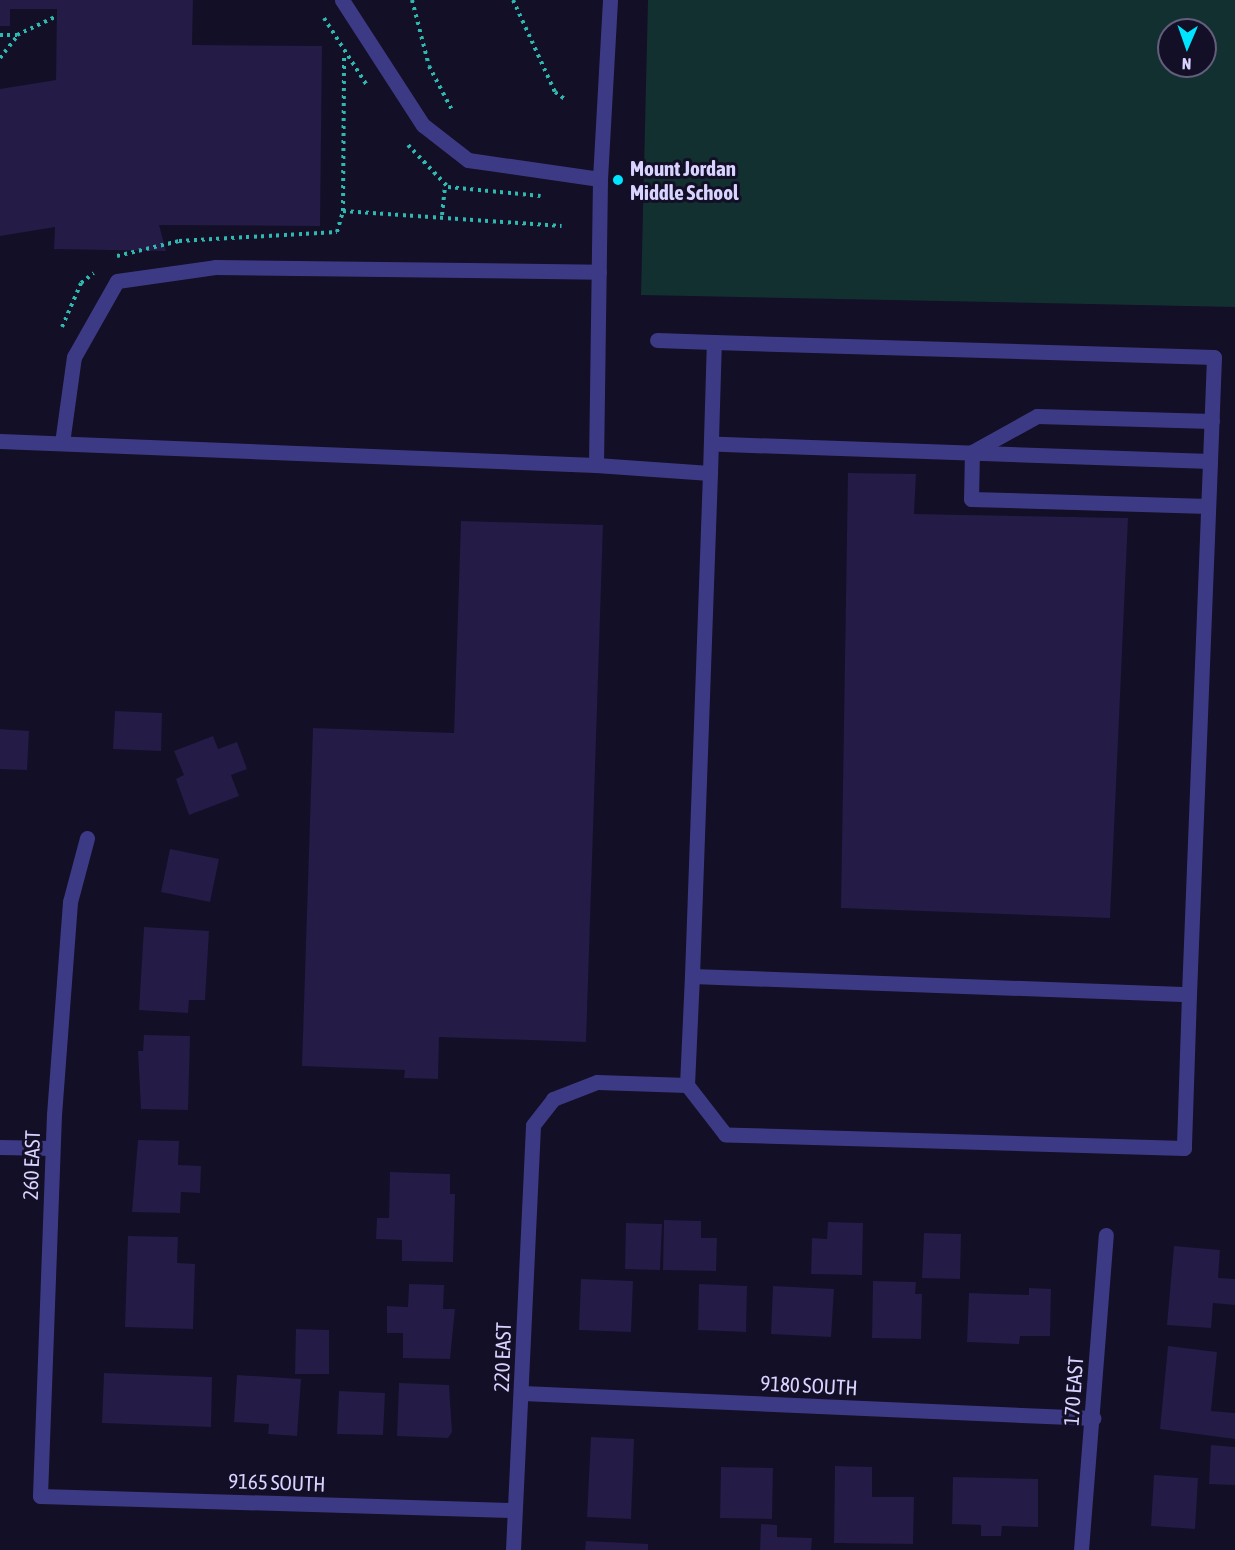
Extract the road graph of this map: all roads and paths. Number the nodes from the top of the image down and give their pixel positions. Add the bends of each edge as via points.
1 (342, 0) edge
2 (412, 0) edge
3 (513, 0) edge
4 (610, 0) edge
5 (57, 16) dead end
6 (0, 35) edge
7 (17, 35) junction
8 (344, 53) dead end
9 (0, 58) edge
10 (566, 100) dead end
11 (452, 110) dead end
12 (600, 179) junction
13 (445, 184) dead end
14 (343, 211) dead end
15 (442, 215) dead end
16 (599, 272) junction
17 (657, 340) dead end
18 (714, 342) junction
19 (1212, 421) junction
20 (0, 441) edge
21 (62, 444) junction
22 (711, 444) junction
23 (972, 452) junction
24 (1210, 461) junction
25 (596, 465) junction
26 (710, 473) junction
27 (1208, 506) junction
28 (87, 838) dead end
29 (692, 976) junction
30 (1189, 994) junction
31 (687, 1085) junction
32 (0, 1147) edge
33 (52, 1148) junction
34 (1106, 1235) dead end
35 (522, 1393) junction
36 (1093, 1418) junction
37 (40, 1496) joint
38 (514, 1509) junction
39 (513, 1550) edge
40 (1081, 1550) edge

1 - 12 street via 423,125 468,160
2 - 11 path via 429,66
3 - 10 path via 555,92
4 - 12 street
5 - 7 path
6 - 7 path
7 - 9 path
8 - 14 path
12 - 16 street
13 - 15 path
16 - 21 street via 215,267 117,281 74,357
16 - 25 street
17 - 18 street
18 - 19 street via 1214,357
18 - 22 street
19 - 23 street via 1037,416
19 - 24 street
20 - 21 street
21 - 25 street
22 - 23 street
22 - 26 street
23 - 24 street
23 - 27 street via 971,499
24 - 27 street
25 - 26 street
26 - 29 street
27 - 30 street
28 - 33 street, 260 EAST via 70,902
29 - 30 street
29 - 31 street
30 - 31 street via 1184,1148 725,1134
31 - 35 street, 220 EAST via 597,1082 553,1100 532,1125
32 - 33 street
33 - 37 street, 260 EAST
34 - 36 street, 170 EAST
35 - 36 street, 9180 SOUTH
35 - 38 street, 220 EAST
36 - 40 street, 170 EAST
37 - 38 street, 9165 SOUTH
38 - 39 street, 220 EAST

